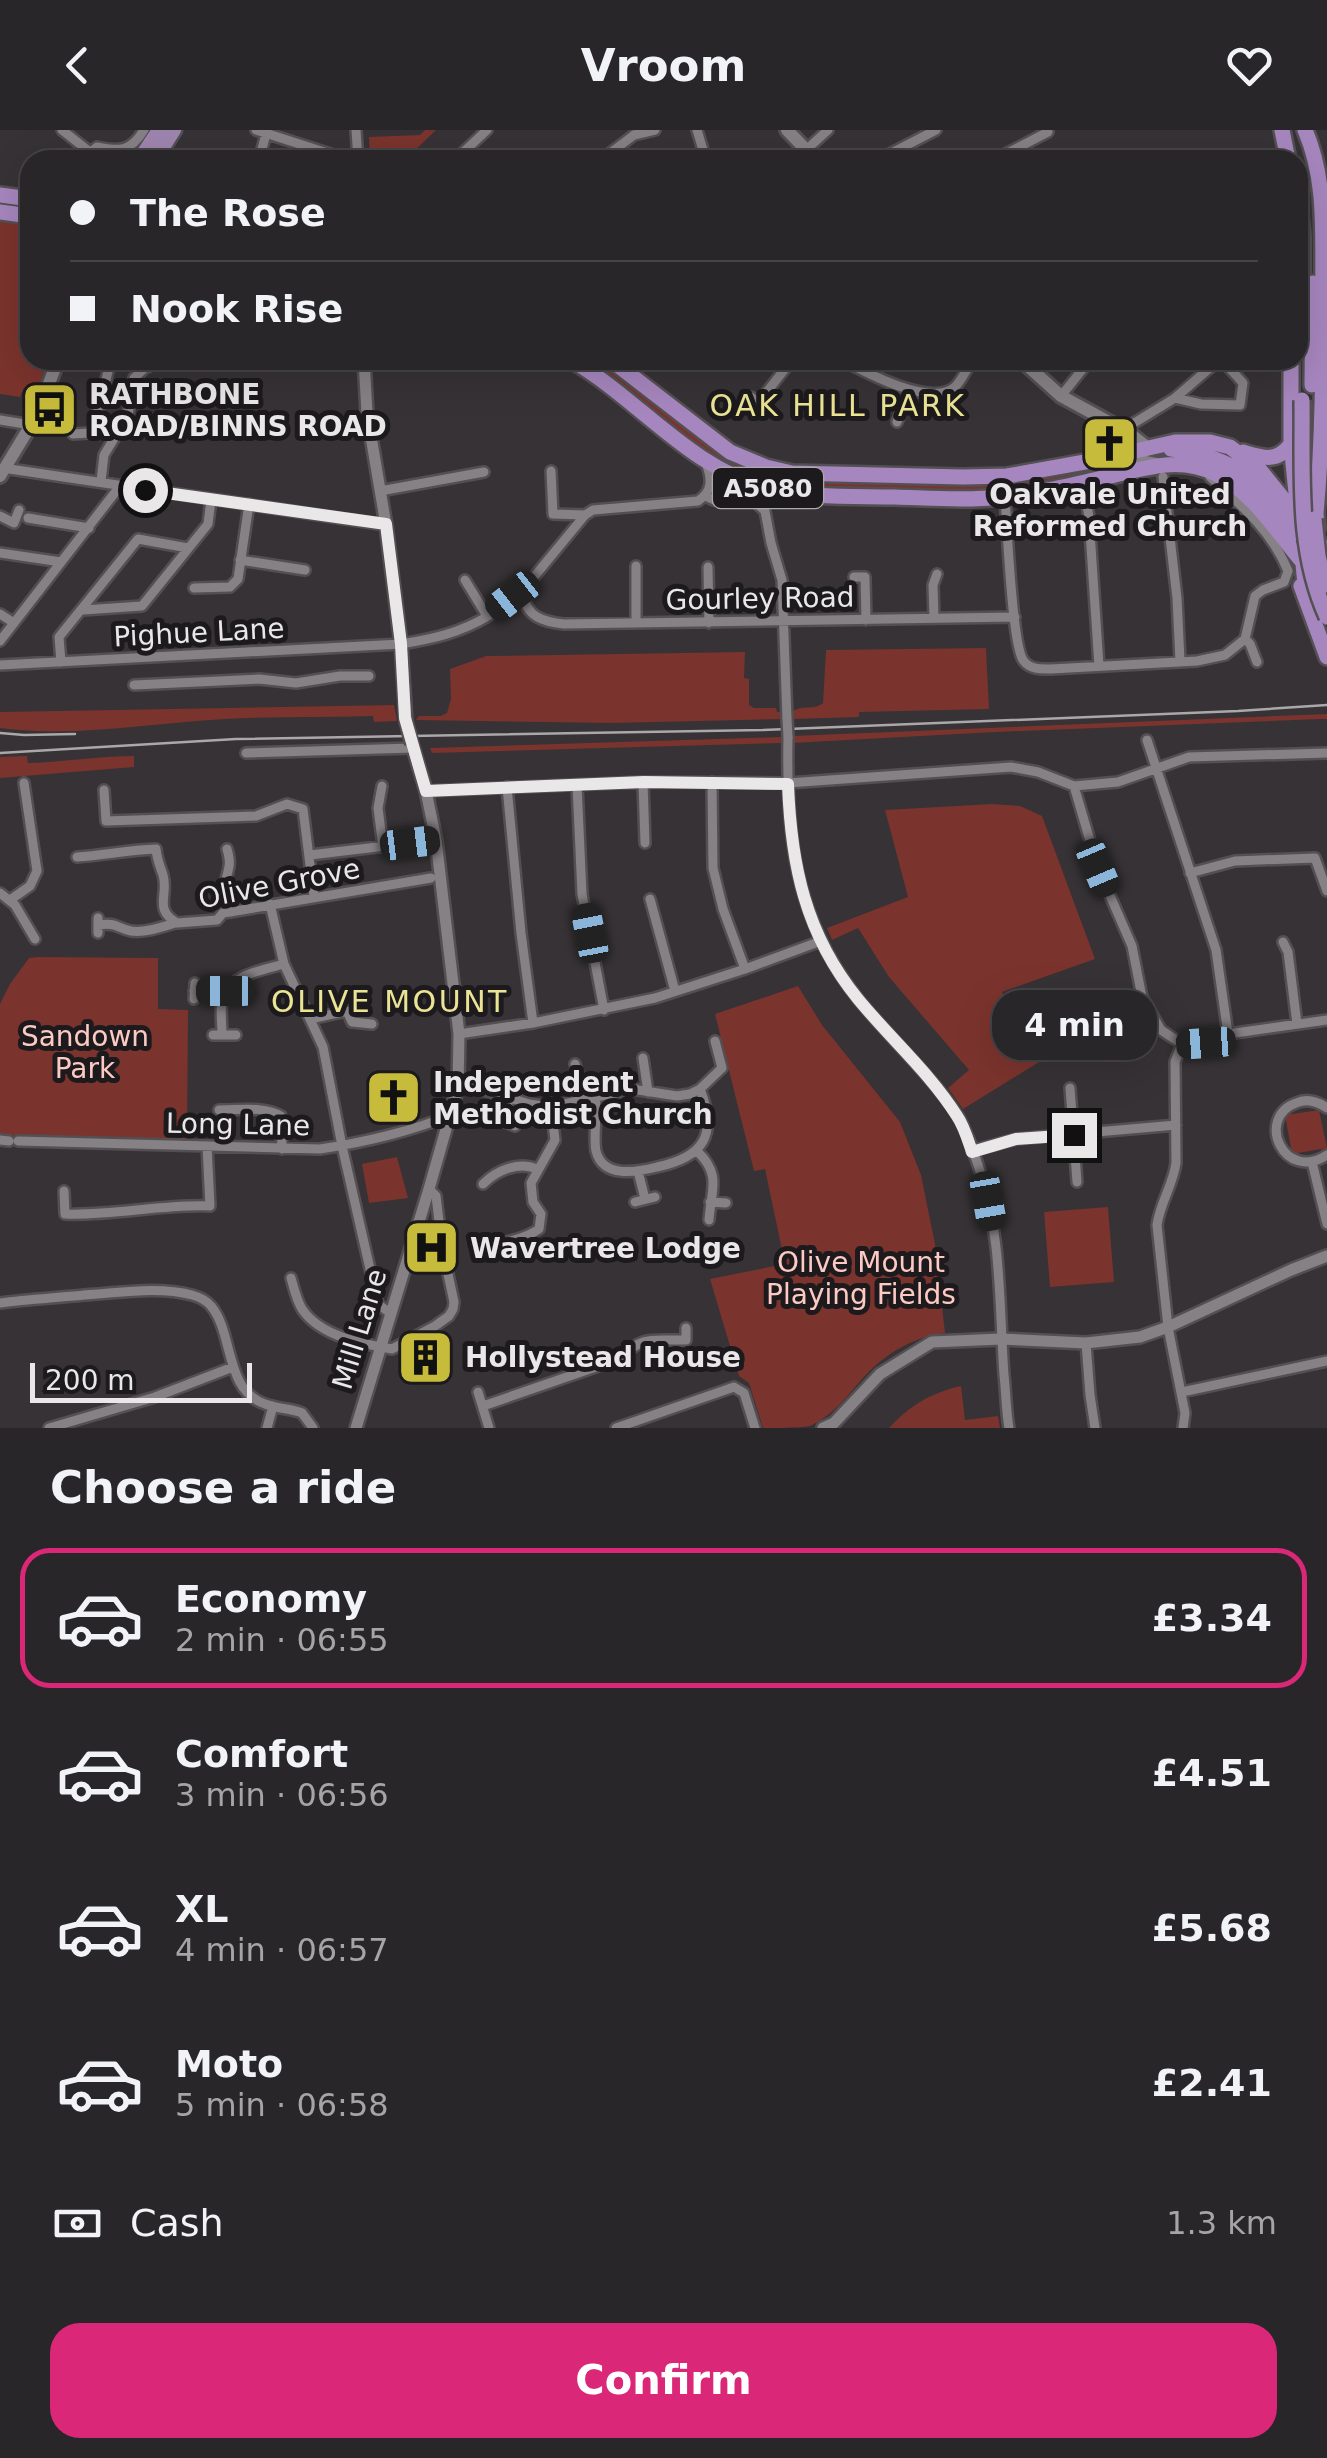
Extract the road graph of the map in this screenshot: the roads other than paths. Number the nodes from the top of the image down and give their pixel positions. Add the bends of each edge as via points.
1 (144, 130) edge
2 (174, 130) edge
3 (486, 130) edge
4 (654, 130) edge
5 (786, 130) edge
6 (936, 130) edge
7 (1304, 130) edge
8 (68, 132) edge
9 (261, 132) edge
10 (1048, 132) edge
11 (87, 150) edge
12 (114, 150) edge
13 (151, 150) edge
14 (317, 150) edge
15 (465, 150) edge
16 (614, 150) edge
17 (806, 150) edge
18 (897, 150) edge
19 (1013, 150) edge
20 (1308, 161) edge
21 (1325, 282) edge
22 (1325, 319) edge
23 (55, 370) edge
24 (109, 370) edge
25 (142, 370) edge
26 (365, 370) edge
27 (588, 370) edge
28 (623, 370) edge
29 (784, 370) edge
30 (862, 370) edge
31 (966, 370) edge
32 (1032, 370) edge
33 (1082, 370) edge
34 (1209, 370) edge
35 (1231, 370) edge
36 (1292, 370) edge
37 (1306, 370) edge
38 (910, 390) junction
39 (1061, 396) junction
40 (1175, 398) junction
41 (1307, 400) junction
42 (758, 403) dead end
43 (98, 414) dead end
44 (0, 420) edge
45 (897, 422) dead end
46 (31, 425) junction
47 (1121, 431) junction
48 (1321, 431) junction
49 (72, 434) dead end
50 (1291, 436) junction
51 (116, 437) junction
52 (1230, 447) junction
53 (1152, 448) junction
54 (1125, 453) junction
55 (706, 460) junction
56 (1196, 466) junction
57 (2, 470) edge
58 (551, 471) dead end
59 (484, 472) dead end
60 (1163, 477) junction
61 (1319, 480) junction
62 (100, 482) junction
63 (1083, 482) junction
64 (1178, 485) dead end
65 (120, 486) junction
66 (380, 491) junction
67 (705, 496) junction
68 (1005, 497) junction
69 (211, 500) junction
70 (248, 504) junction
71 (19, 510) dead end
72 (584, 515) junction
73 (0, 516) edge
74 (28, 518) dead end
75 (386, 524) junction
76 (1295, 525) junction
77 (89, 528) junction
78 (188, 548) junction
79 (0, 553) edge
80 (300, 557) dead end
81 (240, 560) junction
82 (62, 562) junction
83 (636, 566) dead end
84 (1321, 566) edge
85 (708, 567) dead end
86 (937, 574) dead end
87 (854, 577) dead end
88 (465, 580) dead end
89 (198, 584) dead end
90 (522, 594) junction
91 (1306, 595) junction
92 (84, 610) junction
93 (0, 614) edge
94 (488, 616) junction
95 (1015, 617) junction
96 (934, 618) junction
97 (866, 620) junction
98 (1321, 620) edge
99 (784, 621) junction
100 (636, 622) junction
101 (14, 623) junction
102 (709, 623) junction
103 (1245, 639) junction
104 (0, 640) edge
105 (401, 644) junction
106 (202, 655) junction
107 (1327, 657) edge
108 (1180, 661) junction
109 (61, 662) junction
110 (1258, 662) dead end
111 (0, 665) edge
112 (1099, 666) junction
113 (363, 678) dead end
114 (204, 681) junction
115 (134, 685) dead end
116 (1146, 740) dead end
117 (412, 746) junction
118 (246, 753) dead end
119 (1327, 753) edge
120 (1156, 769) junction
121 (24, 782) dead end
122 (644, 782) junction
123 (712, 782) junction
124 (577, 784) junction
125 (788, 784) junction
126 (382, 786) dead end
127 (1074, 786) junction
128 (507, 787) junction
129 (104, 790) dead end
130 (426, 791) junction
131 (436, 840) junction
132 (645, 842) dead end
133 (383, 846) junction
134 (228, 848) dead end
135 (310, 856) junction
136 (77, 857) dead end
137 (1190, 873) junction
138 (431, 878) dead end
139 (1327, 892) edge
140 (0, 893) edge
141 (314, 897) junction
142 (650, 899) dead end
143 (10, 900) junction
144 (270, 904) junction
145 (230, 912) junction
146 (178, 922) junction
147 (98, 925) dead end
148 (35, 939) dead end
149 (822, 940) junction
150 (1283, 942) dead end
151 (284, 964) junction
152 (745, 969) junction
153 (194, 991) dead end
154 (226, 991) junction
155 (675, 991) junction
156 (1142, 997) junction
157 (604, 1010) junction
158 (310, 1019) junction
159 (1327, 1020) edge
160 (1064, 1022) dead end
161 (372, 1024) dead end
162 (534, 1024) junction
163 (1297, 1024) junction
164 (460, 1034) junction
165 (1228, 1034) junction
166 (236, 1035) dead end
167 (1182, 1044) junction
168 (714, 1048) dead end
169 (644, 1058) dead end
170 (575, 1064) dead end
171 (458, 1087) junction
172 (1070, 1088) dead end
173 (700, 1089) junction
174 (648, 1092) junction
175 (510, 1098) junction
176 (590, 1098) junction
177 (551, 1107) junction
178 (1327, 1108) edge
179 (219, 1110) dead end
180 (452, 1114) junction
181 (507, 1125) dead end
182 (1176, 1125) junction
183 (1074, 1135) junction
184 (9, 1141) edge
185 (207, 1146) junction
186 (342, 1146) junction
187 (282, 1148) junction
188 (697, 1151) junction
189 (972, 1152) junction
190 (1327, 1155) edge
191 (1312, 1162) junction
192 (537, 1169) junction
193 (480, 1170) dead end
194 (638, 1171) junction
195 (1076, 1182) dead end
196 (64, 1190) dead end
197 (429, 1190) junction
198 (645, 1199) dead end
199 (710, 1202) junction
200 (726, 1203) dead end
201 (710, 1220) dead end
202 (1327, 1224) edge
203 (486, 1250) dead end
204 (1327, 1256) edge
205 (290, 1278) dead end
206 (0, 1302) edge
207 (390, 1312) junction
208 (1168, 1327) junction
209 (686, 1328) dead end
210 (1002, 1339) junction
211 (1086, 1343) junction
212 (379, 1347) junction
213 (1327, 1361) edge
214 (233, 1367) junction
215 (478, 1392) dead end
216 (1182, 1392) junction
217 (273, 1406) junction
218 (484, 1406) junction
219 (50, 1428) edge
220 (268, 1428) edge
221 (313, 1428) edge
222 (356, 1428) edge
223 (489, 1428) edge
224 (616, 1428) edge
225 (755, 1428) edge
226 (822, 1428) edge
227 (1010, 1428) edge
228 (1095, 1428) edge
229 (1183, 1428) edge

1 - 12 street via 136,143
2 - 13 main road
3 - 15 street
4 - 16 street
5 - 17 main road
6 - 18 street
7 - 21 highway via 1322,198
8 - 11 street
9 - 14 street
10 - 19 street
20 - 41 highway via 1314,224
21 - 22 highway
22 - 48 highway
23 - 46 main road
24 - 43 street
25 - 51 street via 134,378 126,427
26 - 66 street, Mill Lane
27 - 55 highway, A5080
28 - 54 highway, A5080 via 730,452 778,470 984,477
29 - 42 street
30 - 38 street
31 - 38 street via 947,392
32 - 39 main road
33 - 39 street
34 - 40 street
35 - 40 street via 1243,382 1240,406
36 - 50 highway
37 - 41 highway
38 - 45 street
39 - 47 main road
40 - 47 street
41 - 84 highway, bridge
41 - 98 highway, bridge via 1306,547
44 - 46 street
46 - 57 main road
47 - 53 main road
47 - 54 main road
48 - 50 highway via 1314,439
48 - 61 highway
49 - 51 street via 85,427
50 - 52 highway via 1278,456 1267,459
50 - 76 highway
51 - 62 street via 104,455
52 - 53 highway, A5080 via 1186,440
52 - 76 highway via 1260,470
53 - 54 highway, A5080
53 - 76 highway via 1200,453 1238,468
54 - 60 main road
55 - 67 street
55 - 68 highway, A5080 via 757,485 805,494
56 - 60 highway, A5080
56 - 76 highway, A5080
56 - 103 street via 1240,503 1288,570 1284,582 1255,596
57 - 62 street
58 - 72 street via 553,514
59 - 66 street
60 - 63 highway, A5080
60 - 64 street
60 - 108 street
61 - 76 highway
61 - 84 highway
62 - 65 street
63 - 68 highway, A5080
63 - 112 street
65 - 69 street
65 - 77 street
66 - 75 street, Mill Lane
67 - 72 street
67 - 99 street via 748,499 763,507 782,580
68 - 95 street
69 - 70 street
69 - 78 street via 208,524
70 - 75 street
70 - 81 street
71 - 73 street via 14,523
72 - 90 street, Pighue Lane
74 - 77 street
75 - 105 street, Mill Lane
76 - 84 highway
76 - 84 highway
76 - 84 highway
76 - 91 highway
77 - 82 street
78 - 92 street via 142,606
78 - 92 street via 138,539
79 - 82 street
80 - 81 street via 302,570
81 - 89 street via 235,584
82 - 101 street
83 - 100 street
84 - 91 highway
84 - 98 highway
85 - 102 street
86 - 96 street
87 - 97 street via 865,577
88 - 94 street
90 - 94 street, Pighue Lane
90 - 100 street, Gourley Road via 527,608 545,622
91 - 98 highway
92 - 109 street via 59,637
93 - 101 street
94 - 105 street, Pighue Lane via 446,636
95 - 96 street, Gourley Road
95 - 112 street via 1026,663
96 - 97 street, Gourley Road
97 - 99 street, Gourley Road
98 - 107 highway
99 - 102 street, Gourley Road
99 - 125 street, bridge
100 - 102 street, Gourley Road
101 - 104 street
103 - 108 street via 1213,659
103 - 110 street
105 - 106 street, Pighue Lane
105 - 117 street, Mill Lane, bridge
106 - 109 street, Pighue Lane
106 - 114 street
108 - 112 street
109 - 111 street, Pighue Lane
113 - 114 street
114 - 115 street
116 - 120 street
117 - 118 street
117 - 130 street, Mill Lane
119 - 120 street via 1189,757
120 - 127 street via 1118,782
120 - 137 street
121 - 143 street via 36,871 30,886
122 - 123 street
122 - 124 street
122 - 132 street
123 - 125 street
123 - 152 street via 713,868
124 - 128 street
124 - 157 street via 582,894
125 - 127 street via 1011,767
125 - 149 street via 792,852
126 - 133 street
127 - 156 street via 1098,868 1132,946
128 - 130 street
128 - 162 street
129 - 135 street via 106,821 256,816 287,804 302,810
130 - 131 street, Mill Lane
131 - 133 street
131 - 164 street, Mill Lane
133 - 135 street
134 - 145 street
135 - 141 street
136 - 146 street, Olive Grove via 156,850 165,912
137 - 139 street via 1235,860 1315,858
137 - 165 street via 1216,950
138 - 141 street, Olive Grove
140 - 143 street
141 - 144 street, Olive Grove
142 - 155 street
143 - 148 street
144 - 145 street, Olive Grove
144 - 151 street
145 - 146 street, Olive Grove via 217,920
146 - 147 street via 142,930
149 - 152 street
149 - 189 street via 857,997 958,1118
150 - 163 street
151 - 154 street via 248,974
151 - 158 street
152 - 155 street
153 - 154 street
154 - 166 street via 218,1035
155 - 157 street
156 - 160 street
156 - 167 street via 1161,1030
157 - 162 street
158 - 161 street via 347,1012 356,1024
158 - 186 street via 323,1047
159 - 163 street
162 - 164 street
163 - 165 street
164 - 171 street, Mill Lane
165 - 167 street
167 - 182 street via 1175,1062
168 - 173 street via 722,1068
169 - 174 street
170 - 176 street
171 - 175 street
171 - 180 street, Mill Lane
172 - 183 street
173 - 174 street via 677,1096
173 - 188 street via 708,1119
174 - 176 street
175 - 177 street
175 - 181 street
176 - 177 street
176 - 194 street via 598,1112 600,1159 615,1170
177 - 192 street via 555,1140
178 - 191 street via 1300,1101 1277,1122 1284,1152
179 - 187 street via 279,1113
180 - 186 street, Long Lane
180 - 197 street, Mill Lane
182 - 183 street
182 - 208 street via 1174,1176 1157,1224
183 - 189 street via 1016,1139
183 - 195 street
184 - 185 street, Long Lane
185 - 187 street, Long Lane
185 - 196 street via 210,1206 65,1214
186 - 187 street, Long Lane
186 - 207 street via 378,1304
188 - 194 street via 682,1162
188 - 199 street via 714,1172
189 - 210 street via 996,1239
190 - 191 street
191 - 202 street
192 - 193 street via 521,1165 486,1182
192 - 203 street via 532,1192 539,1229
194 - 198 street
197 - 207 street, Mill Lane
197 - 212 street via 436,1196 453,1308 392,1349
199 - 200 street
199 - 201 street
204 - 208 street
205 - 212 street via 316,1323
206 - 214 street via 191,1294 212,1307
207 - 212 street, Mill Lane
208 - 211 street
208 - 216 street
209 - 218 street via 691,1340 644,1340 619,1359
210 - 211 street
210 - 226 street via 932,1342 880,1374
210 - 227 street
211 - 228 street
212 - 222 street, Mill Lane
213 - 216 street
214 - 217 street via 250,1396
214 - 219 street
215 - 218 street
216 - 229 street
217 - 220 street
217 - 221 street via 302,1413
218 - 223 street
224 - 225 street via 734,1387 744,1393

